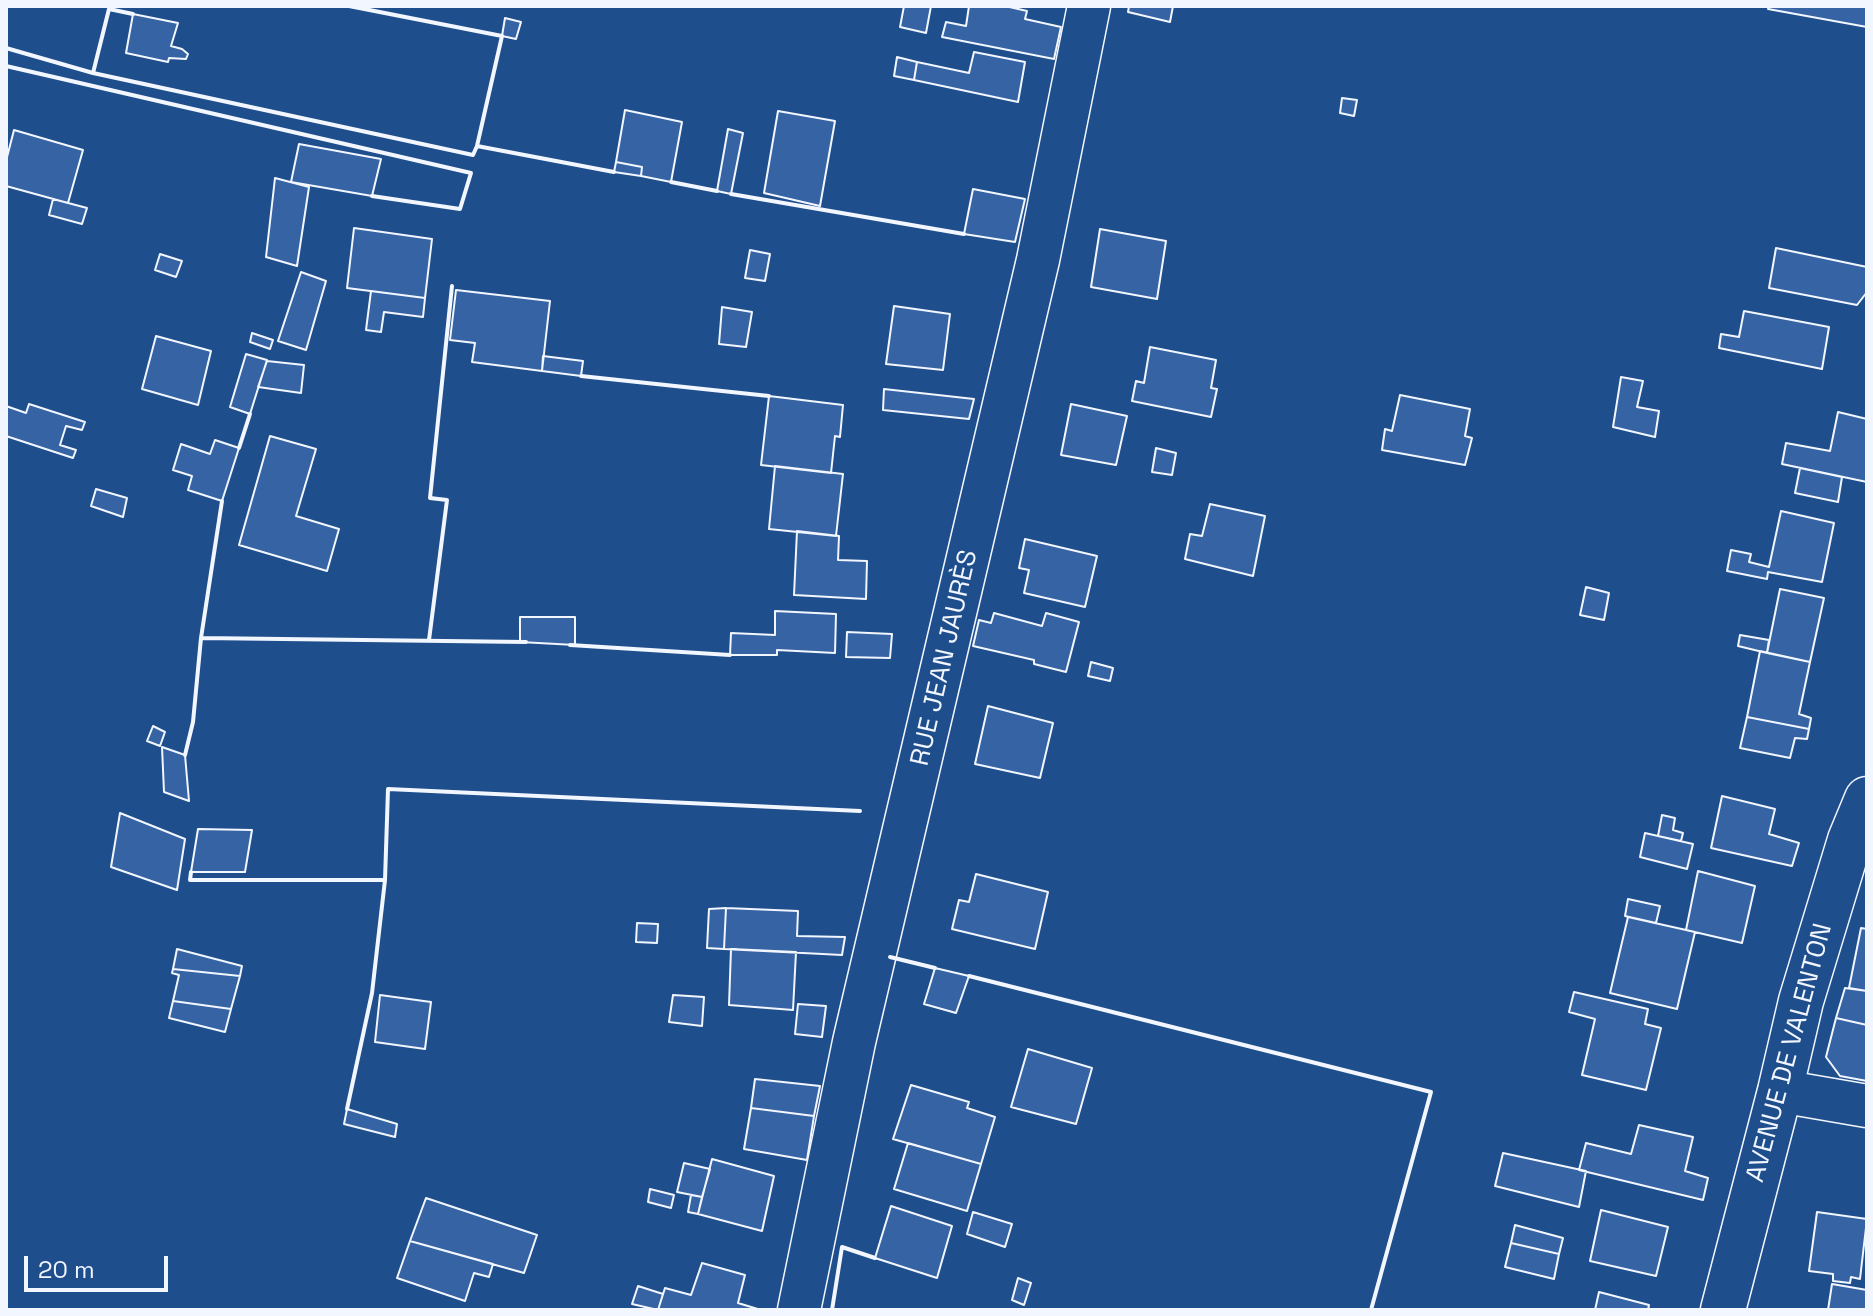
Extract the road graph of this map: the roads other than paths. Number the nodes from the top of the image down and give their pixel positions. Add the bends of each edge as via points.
1 (1089, 6) edge
2 (1867, 799) edge
3 (1780, 1091) junction
4 (1867, 1106) edge
5 (799, 1310) edge
6 (1723, 1310) edge

1 - 5 street, RUE JEAN JAURÈS via 1038,260 854,1042
2 - 3 street, AVENUE DE VALENTON via 1801,1001
3 - 4 street
3 - 6 street, AVENUE DE VALENTON

